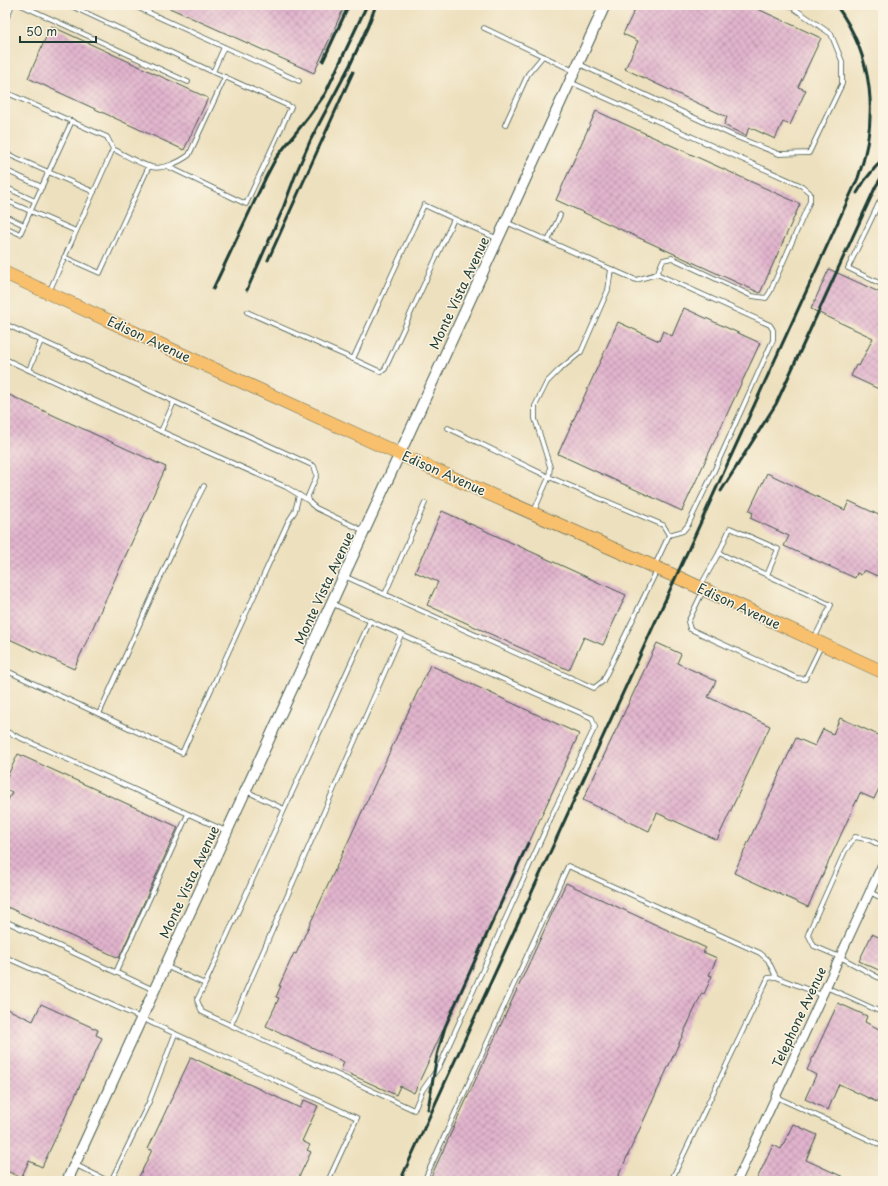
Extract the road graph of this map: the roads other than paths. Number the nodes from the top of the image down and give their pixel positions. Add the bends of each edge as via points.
1 (12, 5) edge
2 (21, 5) edge
3 (69, 5) edge
4 (132, 5) edge
5 (605, 5) edge
6 (789, 5) edge
7 (5, 22) edge
8 (484, 28) dead end
9 (224, 47) junction
10 (543, 56) junction
11 (576, 68) junction
12 (213, 72) junction
13 (225, 77) junction
14 (299, 81) dead end
15 (570, 81) junction
16 (188, 82) dead end
17 (5, 92) edge
18 (72, 121) junction
19 (505, 125) dead end
20 (113, 149) junction
21 (5, 153) edge
22 (149, 166) junction
23 (167, 166) junction
24 (5, 170) edge
25 (48, 173) junction
26 (5, 187) edge
27 (42, 187) junction
28 (94, 192) junction
29 (5, 200) edge
30 (883, 200) edge
31 (35, 201) junction
32 (30, 212) junction
33 (5, 216) edge
34 (560, 216) dead end
35 (454, 219) junction
36 (506, 222) junction
37 (24, 225) junction
38 (5, 227) edge
39 (76, 231) junction
40 (498, 239) junction
41 (548, 241) junction
42 (64, 257) junction
43 (611, 269) junction
44 (5, 273) edge
45 (657, 274) junction
46 (883, 284) edge
47 (48, 293) junction
48 (247, 312) dead end
49 (5, 324) edge
50 (41, 341) junction
51 (5, 359) edge
52 (353, 359) junction
53 (29, 370) junction
54 (174, 402) junction
55 (448, 428) dead end
56 (161, 431) junction
57 (399, 454) junction
58 (549, 477) junction
59 (204, 486) dead end
60 (299, 494) junction
61 (309, 500) junction
62 (425, 504) dead end
63 (533, 513) junction
64 (364, 531) junction
65 (669, 535) junction
66 (719, 553) junction
67 (656, 568) junction
68 (767, 575) junction
69 (344, 576) junction
70 (702, 588) junction
71 (385, 594) junction
72 (331, 603) junction
73 (370, 620) junction
74 (401, 635) junction
75 (818, 642) junction
76 (5, 670) edge
77 (883, 672) edge
78 (99, 714) junction
79 (5, 730) edge
80 (245, 791) junction
81 (284, 809) junction
82 (188, 814) junction
83 (227, 831) junction
84 (883, 847) edge
85 (883, 863) edge
86 (870, 892) junction
87 (883, 899) edge
88 (5, 921) edge
89 (5, 957) edge
90 (840, 957) junction
91 (165, 966) junction
92 (116, 972) junction
93 (776, 976) junction
94 (883, 980) edge
95 (205, 984) junction
96 (826, 987) junction
97 (154, 990) junction
98 (822, 995) junction
99 (883, 1013) edge
100 (141, 1018) junction
101 (231, 1025) junction
102 (175, 1034) junction
103 (776, 1097) junction
104 (883, 1146) edge
105 (74, 1164) junction
106 (67, 1181) edge
107 (108, 1181) edge
108 (111, 1181) edge
109 (328, 1181) edge
110 (424, 1181) edge
111 (671, 1181) edge
112 (737, 1181) edge

1 - 7 lane
2 - 16 lane
3 - 12 lane
4 - 9 lane
5 - 11 street, Monte Vista Avenue
6 - 11 lane via 831,34 842,61 842,84 809,153 779,154
8 - 10 lane
9 - 12 lane
9 - 14 lane
10 - 11 lane
10 - 19 lane via 528,74
11 - 15 street, Monte Vista Avenue
12 - 13 lane
13 - 23 lane via 189,155
13 - 23 lane via 291,107 246,204
15 - 36 street, Monte Vista Avenue
15 - 45 lane via 802,186 810,193 810,201 766,298 752,296 672,258 663,260
17 - 18 lane
18 - 20 lane via 107,137
18 - 25 lane
20 - 22 lane
20 - 28 lane
21 - 25 lane
22 - 23 lane
22 - 42 lane via 100,273
24 - 27 lane
25 - 27 lane
25 - 28 lane
26 - 31 lane
27 - 31 lane
28 - 39 lane
29 - 32 lane
30 - 46 lane via 880,201 848,268
31 - 32 lane
32 - 37 lane
32 - 39 lane
33 - 37 lane
34 - 41 lane
35 - 40 lane
35 - 52 lane via 385,369 381,372
35 - 52 lane via 424,205
36 - 40 street, Monte Vista Avenue
36 - 41 lane
37 - 38 lane via 20,234
39 - 42 lane
40 - 57 street, Monte Vista Avenue
41 - 43 lane
42 - 47 lane
43 - 45 lane via 636,280
43 - 58 lane via 608,290 581,352 547,382 535,406 534,419 550,467
44 - 47 main road, Edison Avenue
45 - 65 lane via 770,325 773,330 773,340 688,525 683,531
47 - 57 main road, Edison Avenue
48 - 52 lane
49 - 50 lane
50 - 53 lane
50 - 54 lane
51 - 53 lane
53 - 56 lane
54 - 56 lane
54 - 61 lane via 314,466 317,475 308,496
55 - 58 lane
56 - 60 lane
57 - 63 main road, Edison Avenue
57 - 64 street, Monte Vista Avenue
58 - 63 lane
58 - 65 lane via 663,525
59 - 78 lane
60 - 61 lane
60 - 78 lane via 295,511 182,753
61 - 64 lane via 316,508
62 - 71 lane
63 - 67 main road, Edison Avenue
64 - 69 street, Monte Vista Avenue
65 - 67 lane
66 - 68 lane
66 - 68 lane via 730,528 778,549
66 - 70 lane
67 - 70 main road, Edison Avenue
67 - 71 lane via 603,681 594,688
68 - 75 lane via 831,605
69 - 71 lane
69 - 72 street, Monte Vista Avenue
70 - 75 main road, Edison Avenue
70 - 75 lane via 688,622 690,628 797,678 805,679
72 - 73 lane
72 - 80 street, Monte Vista Avenue
73 - 74 lane
73 - 81 lane
74 - 101 lane
74 - 101 lane via 592,718 595,727 553,813 440,1065 422,1091 414,1110
75 - 77 main road, Edison Avenue
76 - 78 lane
79 - 82 lane
80 - 81 lane
80 - 83 street, Monte Vista Avenue
81 - 95 lane
82 - 83 lane
82 - 92 lane
83 - 91 street, Monte Vista Avenue
84 - 90 lane via 870,840 855,837 845,851 808,934 814,946
85 - 86 street, Telephone Avenue
86 - 87 lane
86 - 90 street, Telephone Avenue
88 - 92 lane
89 - 100 lane
90 - 94 lane
90 - 96 street, Telephone Avenue
91 - 95 lane
91 - 97 street, Monte Vista Avenue
92 - 97 lane
93 - 98 lane
93 - 110 lane via 768,960 760,953 568,866
93 - 111 lane via 768,978
95 - 101 lane via 197,1000 202,1012
96 - 98 street, Telephone Avenue
96 - 99 lane
97 - 100 street, Monte Vista Avenue
98 - 103 street, Telephone Avenue
100 - 102 lane
100 - 105 street, Monte Vista Avenue
102 - 108 lane via 149,1102
102 - 109 lane via 357,1118
103 - 104 lane
103 - 112 street, Telephone Avenue
105 - 106 street, Monte Vista Avenue
105 - 107 lane

